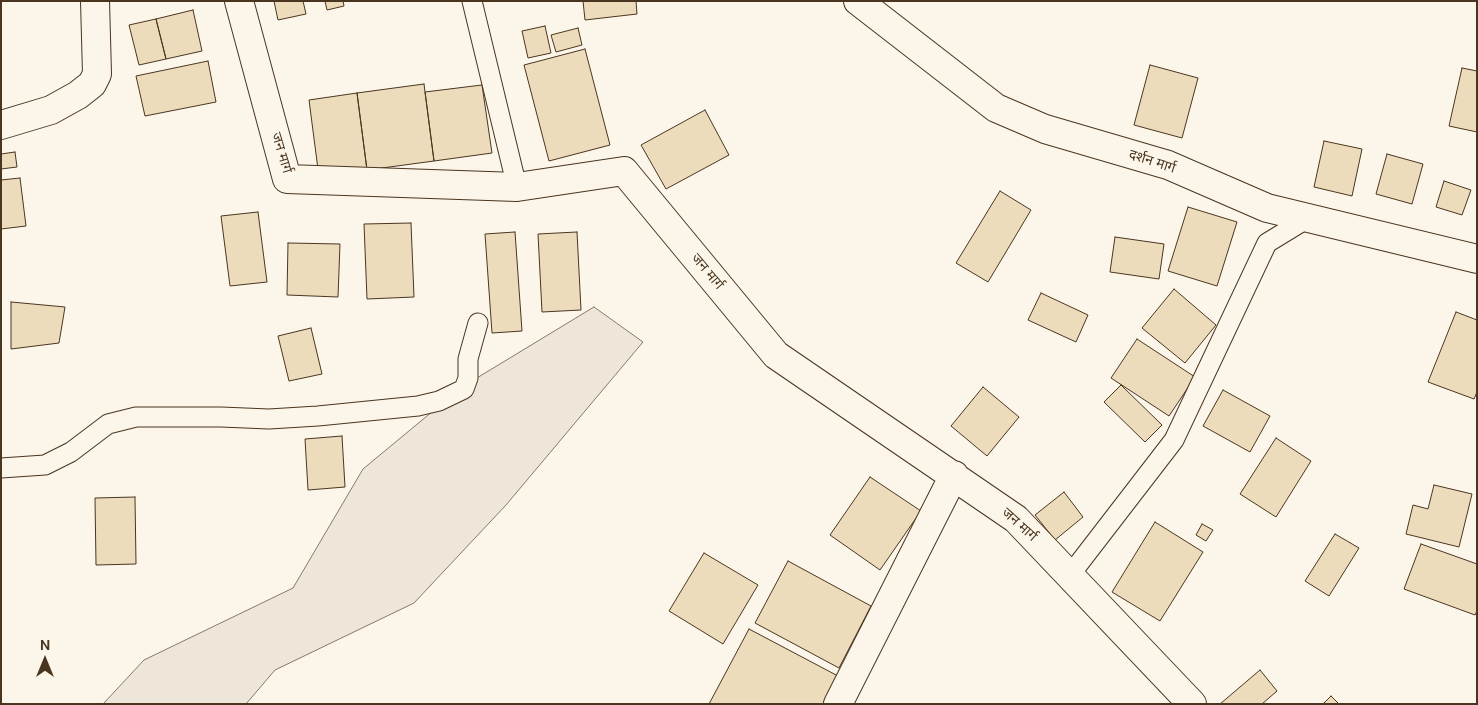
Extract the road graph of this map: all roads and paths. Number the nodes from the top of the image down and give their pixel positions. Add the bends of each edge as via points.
1 (95, 1) edge
2 (239, 1) edge
3 (472, 1) edge
4 (858, 1) edge
5 (1, 125) edge
6 (517, 187) junction
7 (1308, 218) junction
8 (1477, 258) edge
9 (478, 323) dead end
10 (1, 468) edge
11 (954, 475) junction
12 (1070, 575) junction
13 (838, 704) edge
14 (1192, 704) edge

1 - 5 street via 97,74 92,84 51,110
2 - 6 street, जन मार्ग via 287,179
3 - 6 lane
4 - 7 street, दर्शन मार्ग via 996,108 1045,129 1168,165 1267,208
6 - 11 street, जन मार्ग via 624,171 776,355
7 - 8 street, दर्शन मार्ग
7 - 12 lane via 1267,243 1174,440
9 - 10 lane via 468,358 468,378 464,389 439,401 418,406 289,418 136,417 108,424 71,452 45,464
11 - 12 street, जन मार्ग via 1016,519
11 - 13 street
12 - 14 street, जन मार्ग

